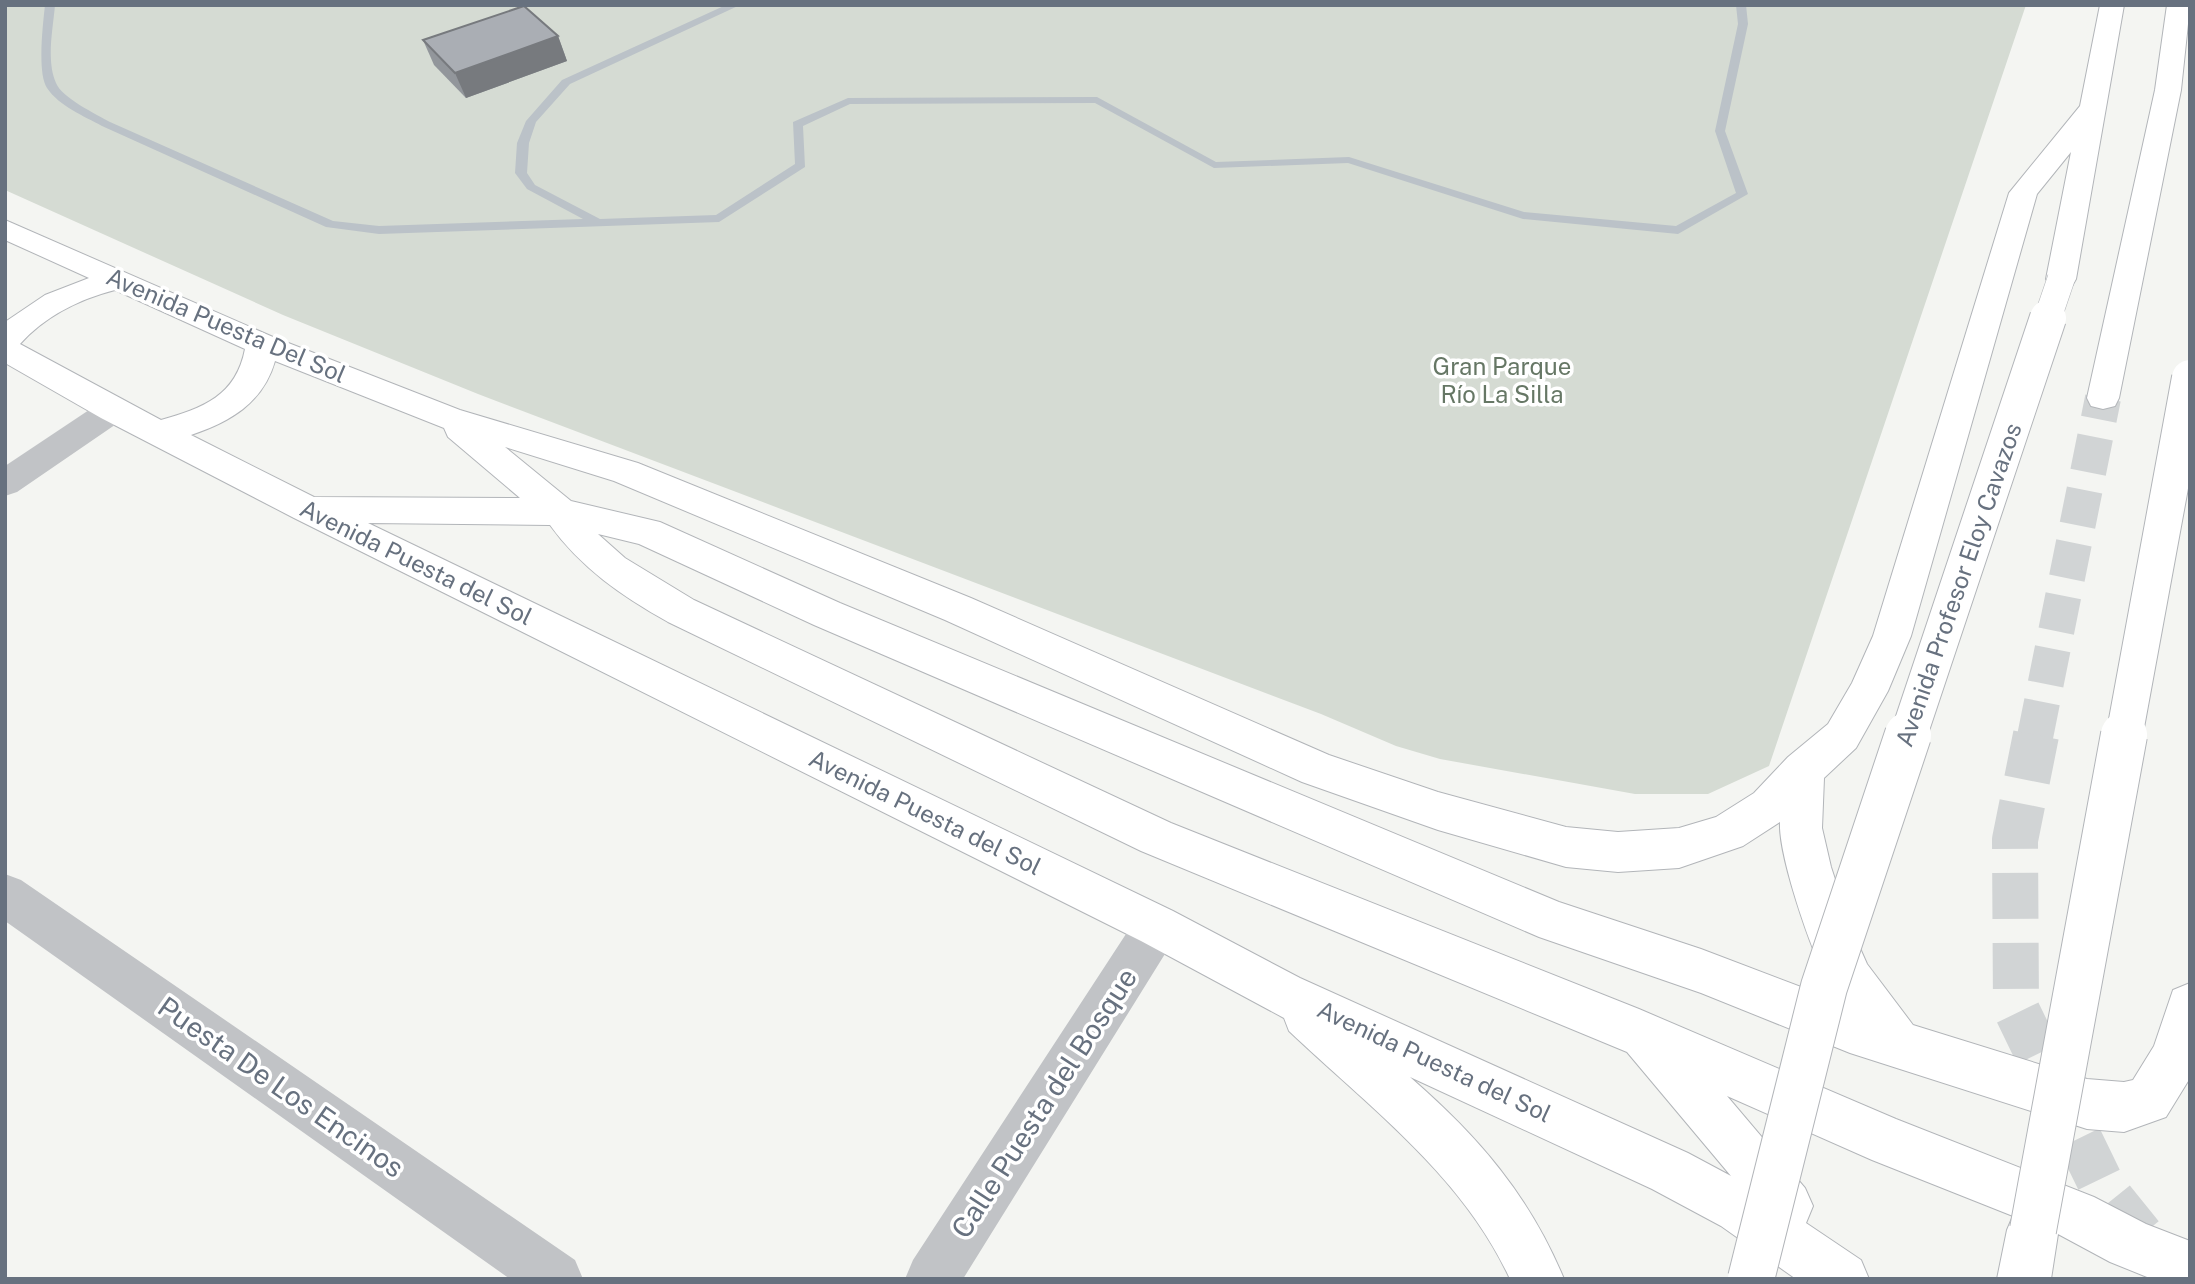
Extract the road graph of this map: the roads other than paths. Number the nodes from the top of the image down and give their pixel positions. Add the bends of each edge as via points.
1 (2112, 5) edge
2 (2179, 5) edge
3 (2091, 110) junction
4 (5, 229) edge
5 (117, 280) junction
6 (5, 341) edge
7 (262, 344) junction
8 (5, 349) edge
9 (2190, 378) edge
10 (2104, 398) tunnel mouth
11 (113, 410) junction
12 (448, 418) junction
13 (160, 432) junction
14 (5, 483) edge
15 (307, 509) junction
16 (560, 512) junction
17 (1803, 769) junction
18 (5, 895) edge
19 (1157, 926) junction
20 (1284, 994) junction
21 (2190, 1006) edge
22 (1639, 1032) junction
23 (1898, 1045) junction
24 (2055, 1222) junction
25 (2190, 1269) edge
26 (556, 1279) edge
27 (932, 1279) edge
28 (1537, 1279) edge
29 (1751, 1279) edge
30 (1843, 1279) edge
31 (2024, 1279) edge

1 - 3 main road, Avenida Profesor Eloy Cavazos
2 - 10 main road via 2168,90
3 - 17 main road via 2023,193 1892,636 1842,736
3 - 29 main road, Avenida Profesor Eloy Cavazos, bridge via 2061,279 1824,987
4 - 5 main road, Avenida Puesta Del Sol
5 - 6 main road via 55,303 15,329
5 - 7 main road, Avenida Puesta Del Sol
7 - 12 main road, Avenida Puesta Del Sol
7 - 13 main road via 254,379 231,404 198,422
8 - 11 main road, Avenida Puesta del Sol
9 - 24 main road, bridge
11 - 13 main road, Avenida Puesta del Sol
11 - 14 street
12 - 16 main road
12 - 17 main road via 626,472 958,609 1317,769 1438,811 1566,847 1618,852 1679,848 1728,832 1769,806
13 - 15 main road, Avenida Puesta del Sol
15 - 16 main road
15 - 19 main road, Avenida Puesta del Sol
16 - 22 main road via 580,539 612,568 681,611 1156,838
16 - 23 main road via 647,532 839,620 1555,922
17 - 23 main road via 1801,828 1829,930 1851,980
18 - 26 street, Puesta De Los Encinos
19 - 20 main road, Avenida Puesta del Sol
19 - 27 street, Calle Puesta del Bosque
20 - 28 main road via 1473,1171 1507,1217
20 - 30 main road, Avenida Puesta del Sol via 1670,1171 1740,1208
21 - 23 main road via 2175,1058 2163,1079 2149,1100 2124,1107 2087,1104
22 - 24 main road via 1890,1142
22 - 30 main road via 1749,1158
24 - 25 main road via 2129,1243
24 - 31 main road

